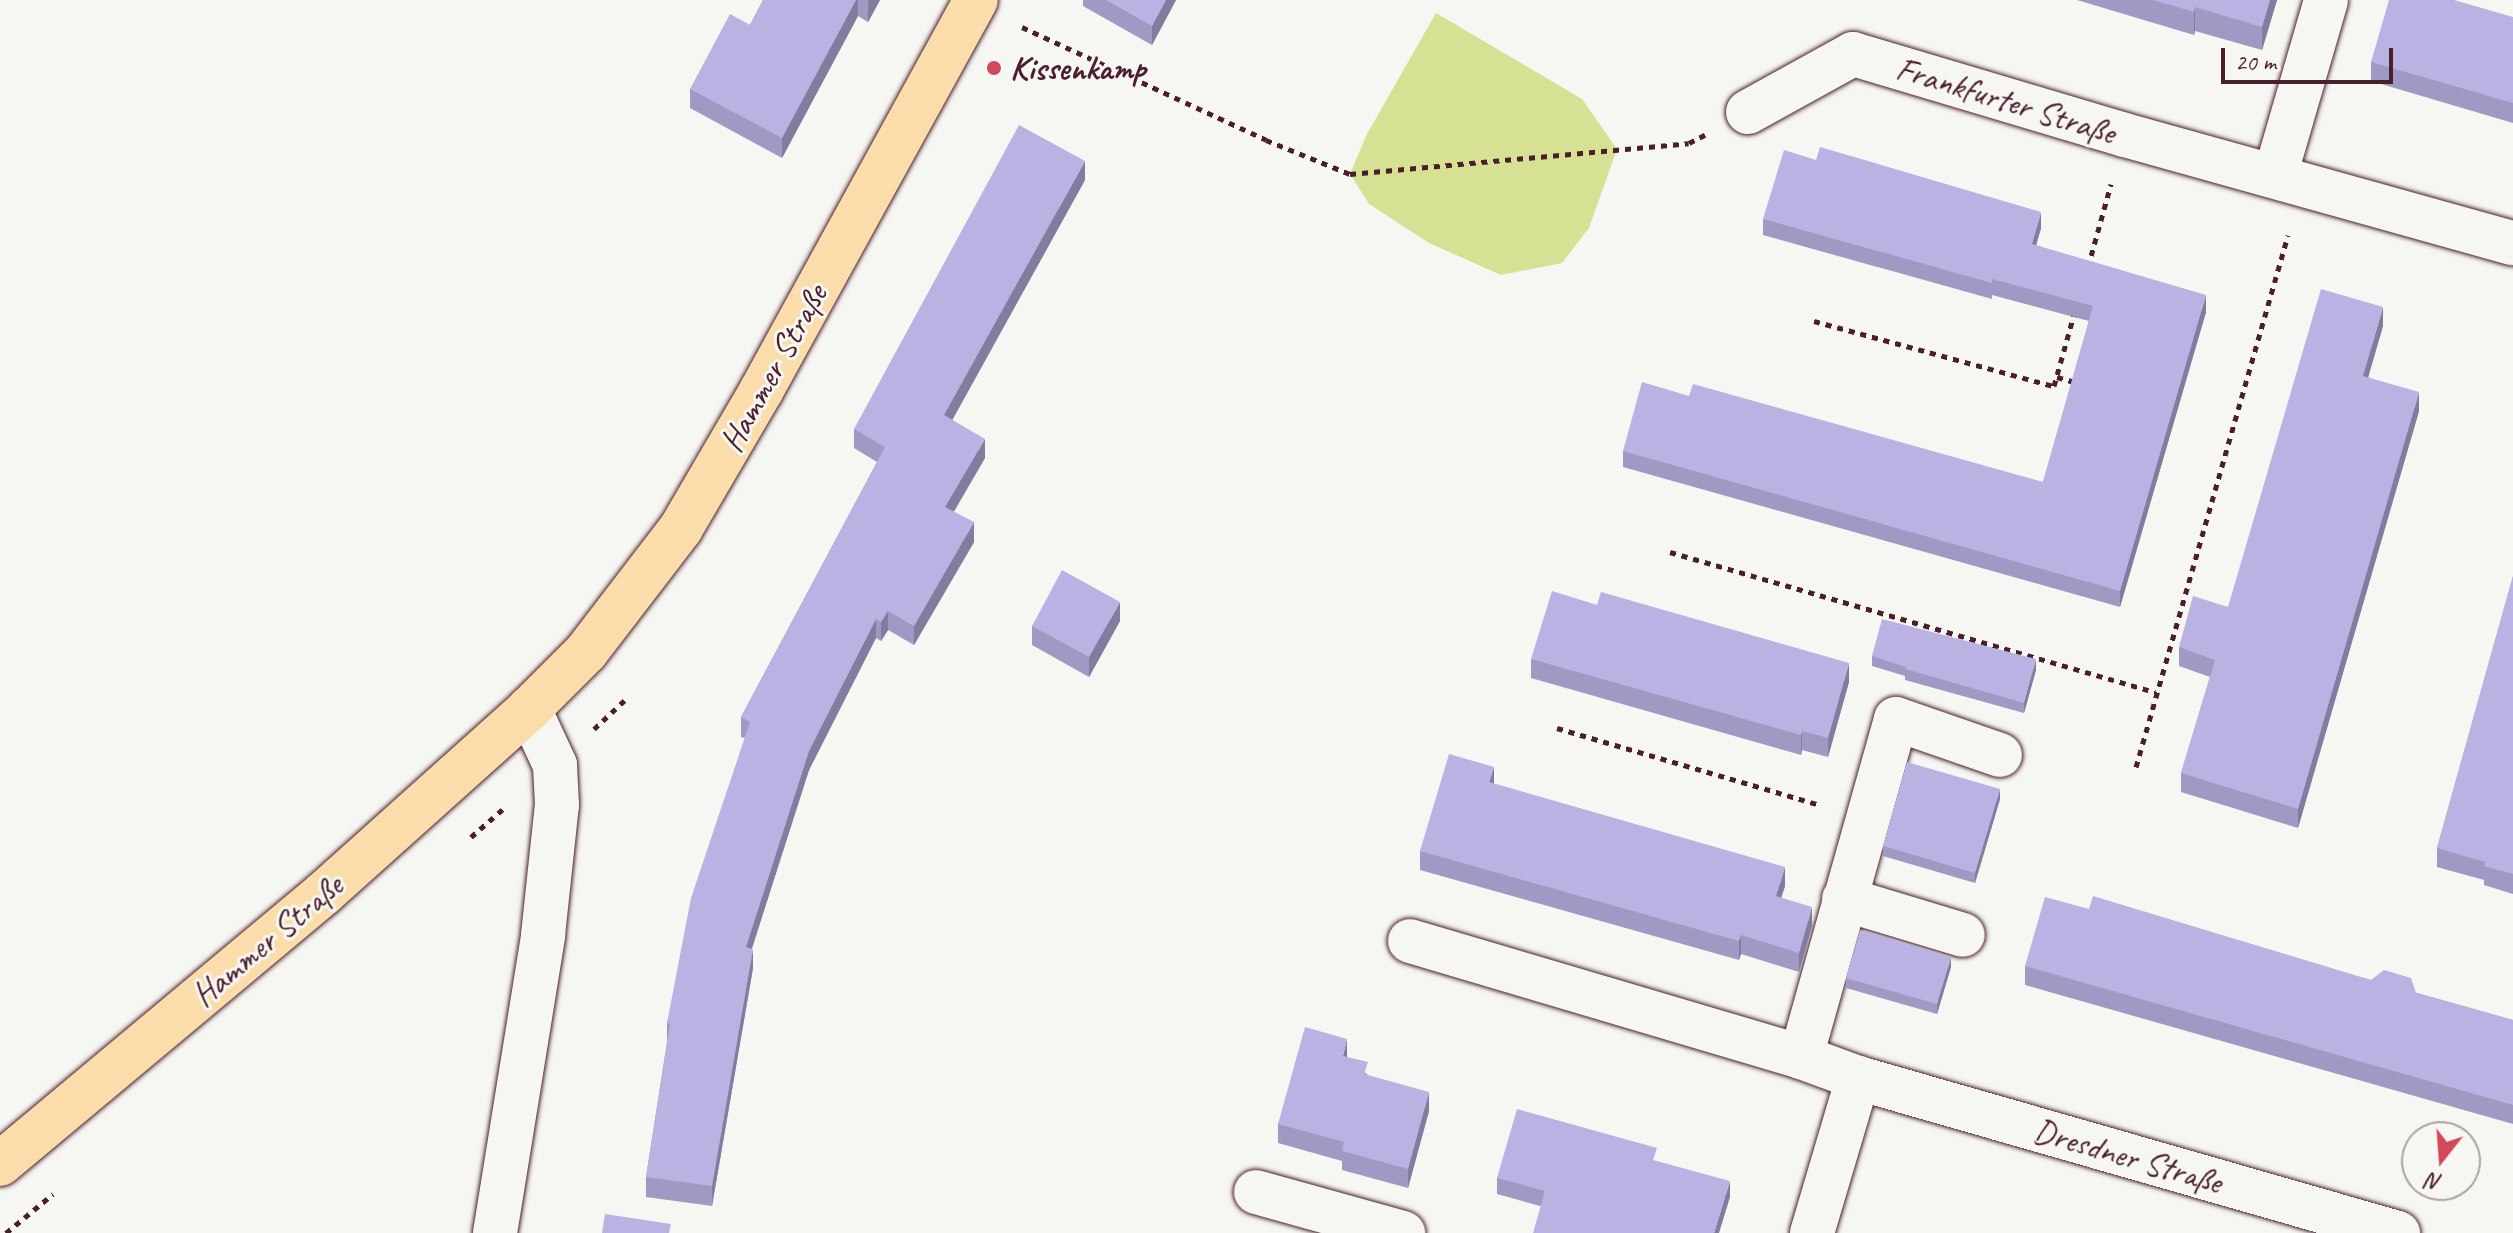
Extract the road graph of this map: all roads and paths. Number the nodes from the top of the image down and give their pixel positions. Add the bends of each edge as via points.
1 (2326, 0) edge
2 (975, 2) edge
3 (1748, 112) joint
4 (2125, 135) junction
5 (2289, 180) junction
6 (2513, 243) edge
7 (2086, 271) edge
8 (2078, 302) edge
9 (1814, 321) dead end
10 (2057, 377) junction
11 (2081, 384) edge
12 (1670, 552) dead end
13 (2155, 692) junction
14 (529, 709) junction
15 (1557, 728) dead end
16 (2000, 755) dead end
17 (2136, 767) dead end
18 (1867, 818) junction
19 (1844, 899) junction
20 (1963, 935) dead end
21 (1410, 941) dead end
22 (1801, 1057) junction
23 (1858, 1078) junction
24 (0, 1164) edge
25 (1256, 1192) dead end
26 (495, 1233) edge
27 (1403, 1233) edge
28 (1812, 1233) edge
29 (2398, 1233) edge

1 - 5 street
2 - 3 path via 1266,140 1350,174 1689,143
2 - 14 main road, Hammer Straße via 681,528 586,652
3 - 4 street, Frankfurter Straße via 1853,54
4 - 5 street, Frankfurter Straße
4 - 7 path
5 - 6 street, Frankfurter Straße
5 - 13 path
8 - 10 path
9 - 10 path via 2054,386
10 - 11 path
12 - 13 path
13 - 17 path
14 - 24 main road, Hammer Straße via 323,894
14 - 26 street via 555,765 557,805 543,935
15 - 18 path
16 - 18 street via 1896,719
18 - 19 street
19 - 20 street
19 - 22 street
21 - 22 street, Dresdner Straße
22 - 23 street, Dresdner Straße
23 - 28 street
23 - 29 street, Dresdner Straße
25 - 27 street

